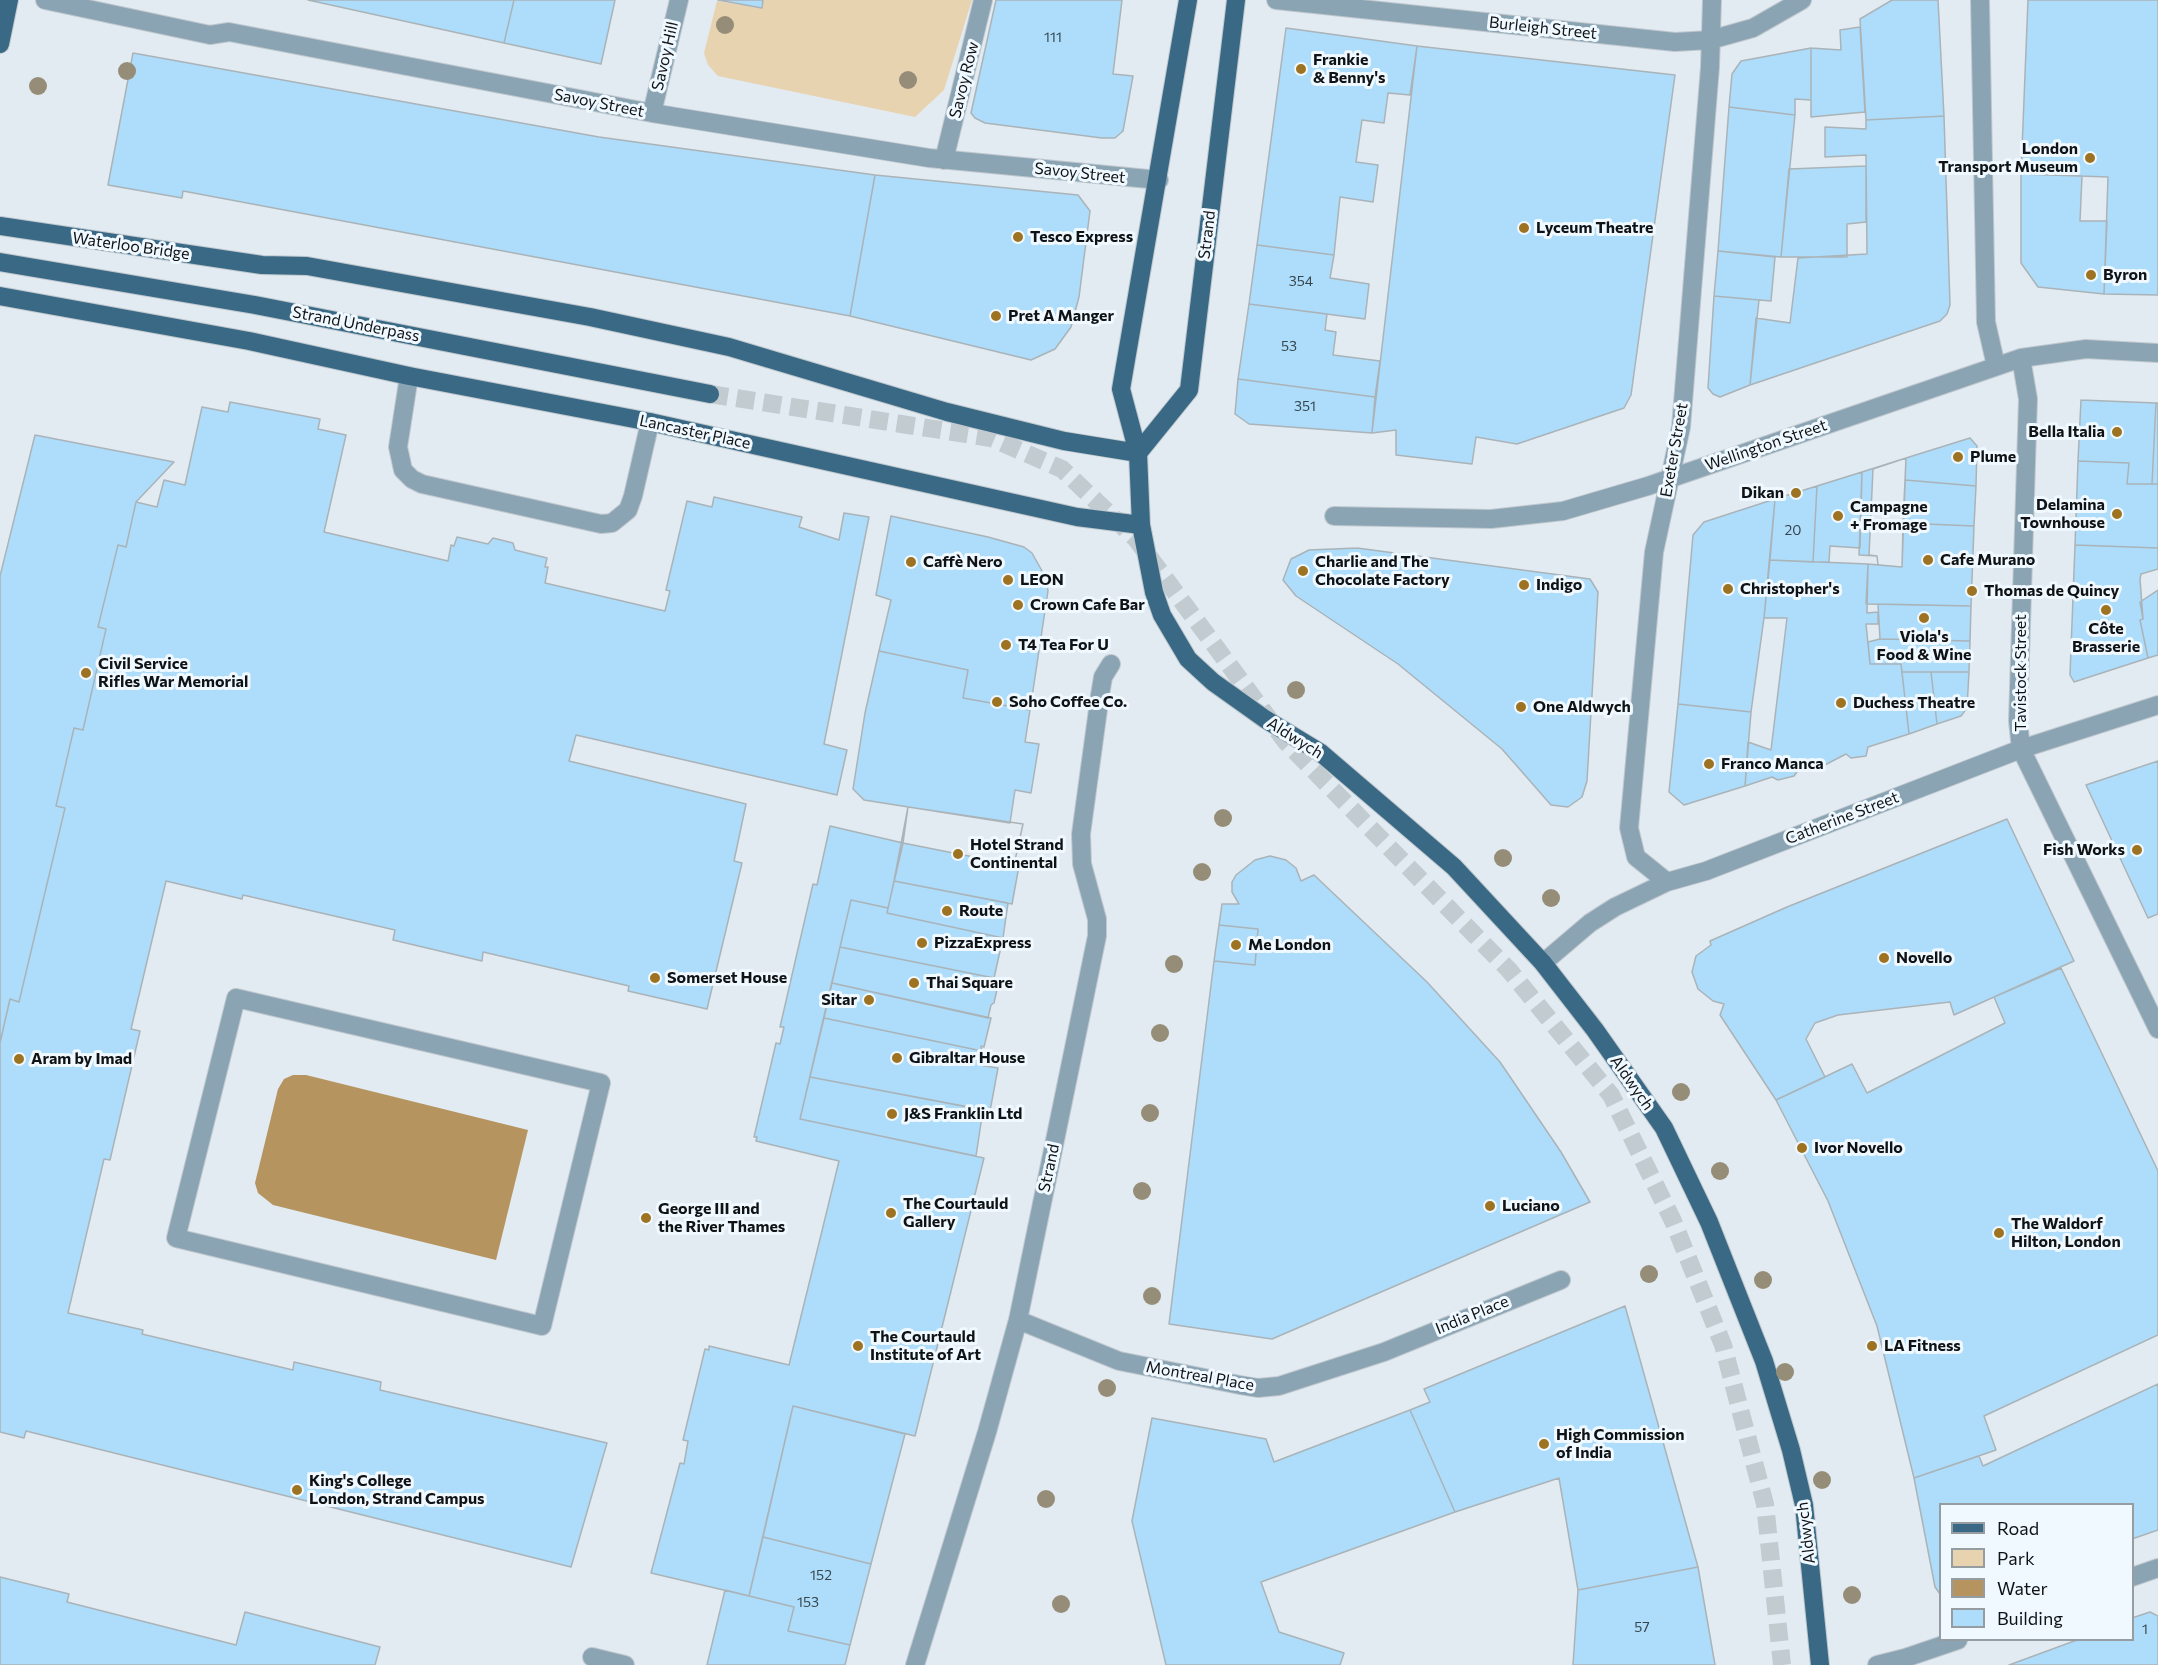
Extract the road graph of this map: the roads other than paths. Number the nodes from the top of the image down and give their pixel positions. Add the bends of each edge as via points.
1 (9, 0) edge
2 (45, 0) edge
3 (679, 0) edge
4 (983, 0) edge
5 (1188, 0) edge
6 (1236, 0) edge
7 (1276, 0) edge
8 (1712, 0) edge
9 (1802, 0) edge
10 (1980, 0) edge
11 (1710, 40) junction
12 (0, 44) edge
13 (652, 113) junction
14 (944, 160) junction
15 (1159, 180) junction
16 (0, 226) edge
17 (0, 262) edge
18 (0, 296) edge
19 (2158, 352) edge
20 (2021, 358) junction
21 (1996, 366) junction
22 (409, 376) junction
23 (710, 394) tunnel mouth
24 (650, 422) junction
25 (1138, 453) junction
26 (1672, 478) junction
27 (1334, 516) dead end
28 (1141, 525) junction
29 (1111, 664) dead end
30 (2158, 705) edge
31 (2021, 749) junction
32 (1667, 882) junction
33 (1543, 963) junction
34 (2158, 1029) edge
35 (176, 1238) joint
36 (1561, 1280) dead end
37 (1018, 1320) junction
38 (1384, 1352) joint
39 (2158, 1568) edge
40 (2134, 1577) edge
41 (1955, 1641) edge
42 (592, 1657) dead end
43 (625, 1665) edge
44 (915, 1665) edge
45 (1820, 1665) edge
46 (1877, 1665) edge

1 - 12 main road
2 - 13 street, Savoy Street via 210,34 229,32
3 - 13 street, Savoy Hill
4 - 14 street, Savoy Row
5 - 15 main road
6 - 25 main road, Strand via 1189,390
7 - 11 street, Burleigh Street via 1675,42
8 - 11 street, Exeter Street
9 - 11 street, Burleigh Street via 1753,28
10 - 21 street via 1986,322
11 - 26 street, Exeter Street via 1682,416
13 - 14 street, Savoy Street
14 - 15 street, Savoy Street
15 - 25 main road via 1121,389
16 - 25 main road, Waterloo Bridge via 262,265 308,266 590,316 729,347 914,403 1064,441
17 - 23 main road, Strand Underpass via 255,305
18 - 22 main road, Lancaster Place via 249,341
19 - 20 street, Wellington Street via 2086,349
20 - 21 street, Wellington Street
20 - 31 street, Tavistock Street via 2028,399 2018,721
21 - 26 street, Wellington Street
22 - 24 main road, Lancaster Place
22 - 24 street via 398,447 403,470 412,479 601,524 612,523 628,510
24 - 28 main road, Lancaster Place via 1077,517
25 - 28 main road
26 - 27 street, Wellington Street via 1563,511 1491,519
26 - 32 street, Exeter Street via 1654,552 1629,828 1636,857
28 - 33 main road, Aldwych via 1162,615 1188,659 1265,719 1321,753 1454,867
29 - 37 street, Strand via 1103,677 1081,834 1082,864 1097,919 1097,936
30 - 31 street, Catherine Street
31 - 32 street, Catherine Street via 1706,871
31 - 34 street, Tavistock Street
32 - 33 street, Catherine Street via 1590,923
33 - 45 main road, Aldwych via 1664,1128 1709,1222 1755,1339 1791,1450 1804,1505
35 - 35 street via 236,998 601,1083 542,1326
36 - 38 street, India Place
37 - 38 street, Montreal Place via 1119,1361 1258,1388 1279,1386
37 - 44 street, Strand
39 - 40 street
41 - 46 street
42 - 43 street

